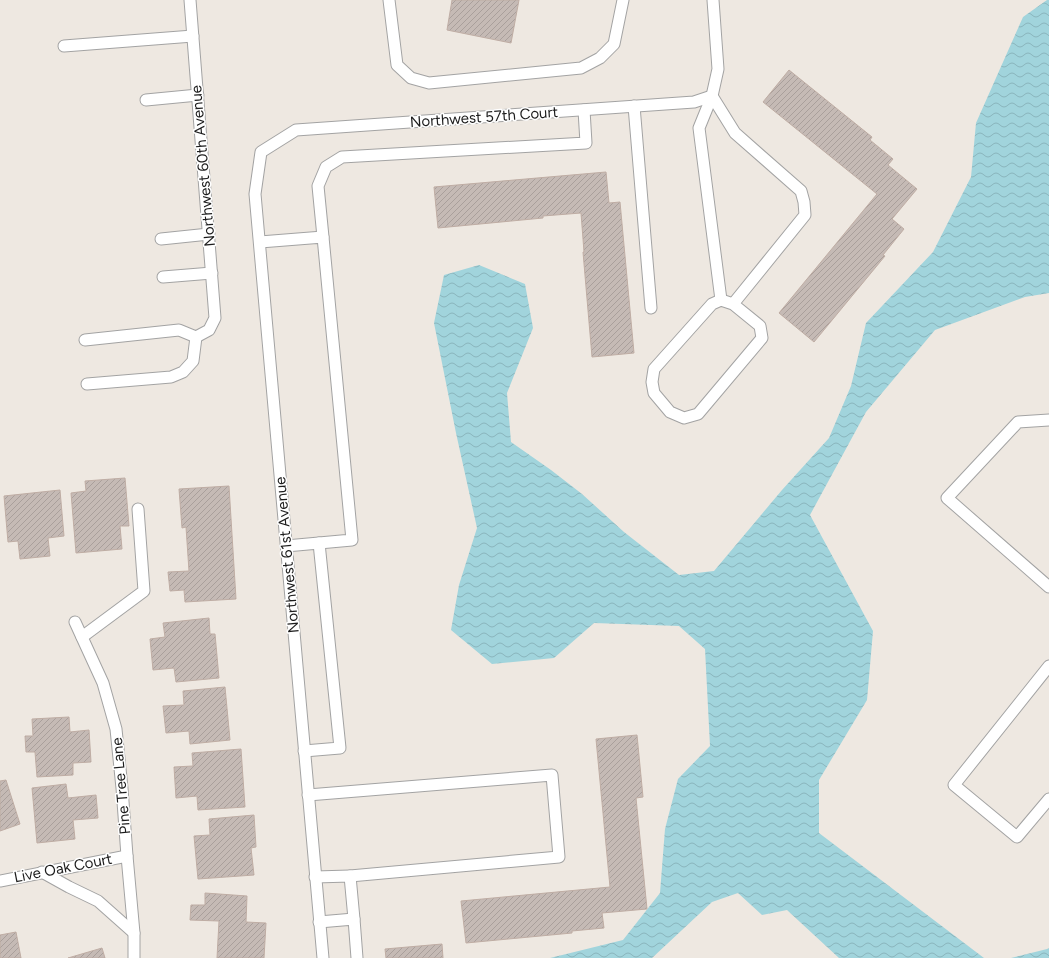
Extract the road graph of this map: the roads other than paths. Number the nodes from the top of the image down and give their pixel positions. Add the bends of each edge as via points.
1 (190, 0) edge
2 (389, 0) edge
3 (623, 0) edge
4 (713, 0) edge
5 (193, 36) junction
6 (64, 46) dead end
7 (198, 95) junction
8 (712, 96) junction
9 (146, 100) dead end
10 (634, 106) junction
11 (584, 110) junction
12 (261, 152) joint
13 (209, 234) junction
14 (323, 237) junction
15 (161, 239) dead end
16 (260, 242) junction
17 (212, 273) junction
18 (163, 277) dead end
19 (721, 300) junction
20 (733, 304) junction
21 (651, 308) dead end
22 (196, 337) junction
23 (85, 340) dead end
24 (87, 384) dead end
25 (1049, 420) edge
26 (138, 510) dead end
27 (320, 543) junction
28 (286, 546) junction
29 (1049, 587) edge
30 (75, 622) dead end
31 (82, 636) junction
32 (1049, 666) edge
33 (304, 751) junction
34 (308, 796) junction
35 (1049, 799) edge
36 (127, 856) junction
37 (42, 872) junction
38 (350, 876) junction
39 (315, 877) junction
40 (0, 881) edge
41 (354, 920) junction
42 (319, 922) junction
43 (134, 933) junction
44 (134, 958) edge
45 (323, 958) edge
46 (357, 958) edge

1 - 5 lane, Northwest 60th Avenue
2 - 3 lane via 397,64 411,78 429,83 581,68 600,58 614,44
4 - 8 lane via 718,69
5 - 6 lane
5 - 7 lane, Northwest 60th Avenue
7 - 9 lane
7 - 13 lane, Northwest 60th Avenue
8 - 10 lane, Northwest 57th Court via 694,102
8 - 19 lane via 699,128
8 - 20 lane via 735,133 800,191 804,202 805,215
10 - 11 lane, Northwest 57th Court
10 - 21 lane
11 - 12 lane, Northwest 57th Court via 296,130
11 - 14 lane via 586,143 342,157 326,167 318,186
12 - 16 lane, Northwest 61st Avenue via 255,194
13 - 15 lane
13 - 17 lane, Northwest 60th Avenue
14 - 16 lane
14 - 27 lane via 352,540
16 - 28 lane, Northwest 61st Avenue
17 - 18 lane
17 - 22 lane, Northwest 60th Avenue via 215,318 209,330
19 - 20 lane
19 - 20 lane via 712,304 654,369 654,393 670,412 684,418 698,414 762,338 760,326
22 - 23 lane via 179,330
22 - 24 lane via 193,361 183,372 170,377
25 - 29 lane via 1018,422 947,498
26 - 31 lane via 144,591
27 - 28 lane
27 - 33 lane via 340,748
28 - 33 lane, Northwest 61st Avenue
30 - 31 lane, Pine Tree Lane
31 - 36 lane, Pine Tree Lane via 103,683 116,729
32 - 35 lane via 954,785 1017,837
33 - 34 lane, Northwest 61st Avenue
34 - 38 lane via 552,775 559,857
34 - 39 lane, Northwest 61st Avenue
36 - 37 lane, Live Oak Court
36 - 43 lane, Pine Tree Lane
37 - 40 lane, Live Oak Court
37 - 43 lane via 98,901
38 - 39 lane
38 - 41 lane
39 - 42 lane, Northwest 61st Avenue
41 - 42 lane
41 - 46 lane
42 - 45 lane, Northwest 61st Avenue
43 - 44 lane, Pine Tree Lane

